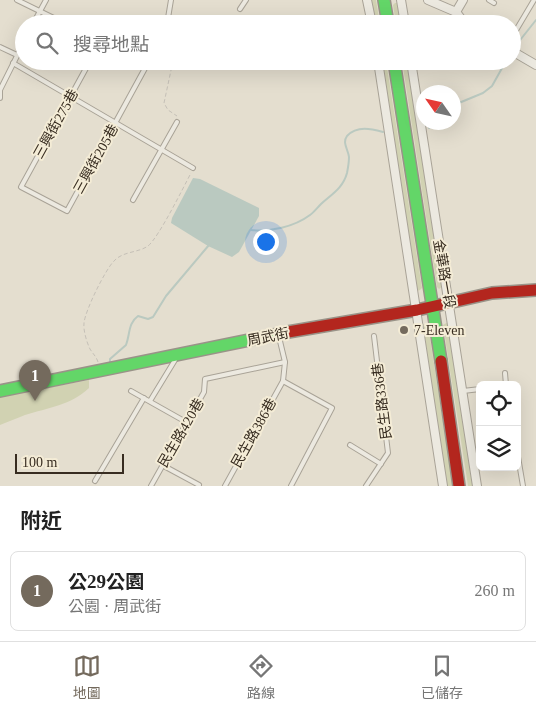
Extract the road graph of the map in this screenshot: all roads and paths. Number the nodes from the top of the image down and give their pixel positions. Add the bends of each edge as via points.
1 (17, 0) edge
2 (46, 0) edge
3 (171, 0) edge
4 (246, 0) edge
5 (367, 0) edge
6 (384, 0) edge
7 (401, 0) edge
8 (428, 0) edge
9 (463, 0) edge
10 (489, 0) edge
11 (534, 0) edge
12 (494, 3) dead end
13 (240, 9) dead end
14 (40, 11) junction
15 (456, 12) junction
16 (38, 15) edge
17 (48, 15) edge
18 (168, 15) edge
19 (370, 15) edge
20 (386, 15) edge
21 (404, 15) edge
22 (458, 15) edge
23 (521, 22) edge
24 (0, 47) edge
25 (15, 54) edge
26 (521, 56) edge
27 (15, 59) edge
28 (13, 63) joint
29 (536, 65) edge
30 (25, 70) edge
31 (85, 70) edge
32 (145, 70) edge
33 (171, 70) edge
34 (379, 70) edge
35 (395, 70) edge
36 (412, 70) edge
37 (0, 98) edge
38 (71, 98) junction
39 (177, 122) joint
40 (115, 124) junction
41 (162, 150) junction
42 (193, 168) joint
43 (21, 187) joint
44 (133, 200) dead end
45 (536, 290) edge
46 (449, 303) junction
47 (433, 306) junction
48 (417, 310) junction
49 (278, 334) junction
50 (374, 336) dead end
51 (177, 356) junction
52 (285, 362) junction
53 (102, 371) junction
54 (505, 373) dead end
55 (283, 381) junction
56 (506, 381) edge
57 (476, 389) edge
58 (0, 391) edge
59 (131, 391) dead end
60 (462, 391) junction
61 (144, 398) junction
62 (150, 401) junction
63 (186, 422) junction
64 (350, 445) dead end
65 (381, 464) junction
66 (162, 465) junction
67 (520, 471) edge
68 (95, 481) dead end
69 (198, 485) dead end
70 (151, 486) edge
71 (225, 486) edge
72 (291, 486) edge
73 (366, 486) edge
74 (443, 486) edge
75 (460, 486) edge
76 (477, 486) edge
77 (523, 486) edge

1 - 14 lane
2 - 14 lane
3 - 18 lane
4 - 13 lane
5 - 19 street
6 - 20 street
7 - 21 street
8 - 15 street
9 - 15 street
10 - 12 lane
11 - 23 lane
14 - 16 lane
14 - 17 lane
15 - 22 street
24 - 25 lane
26 - 29 street
27 - 28 lane
28 - 37 lane via 0,90
30 - 38 lane
31 - 38 lane, 三興街275巷
32 - 40 lane, 三興街205巷
33 - 39 path via 164,104 178,116
34 - 48 street
35 - 47 street, 金華路一段
36 - 46 street, 金華路一段
38 - 40 lane
38 - 43 lane, 三興街275巷
39 - 41 lane
40 - 41 lane
40 - 43 lane, 三興街205巷 via 67,211
41 - 42 lane
41 - 44 lane
42 - 53 path via 157,235 149,245 114,261 92,301 84,323 90,348 96,354
45 - 46 street, 周武街 via 492,293
46 - 47 street, 周武街
46 - 60 street, 金華路一段
47 - 48 street, 周武街
47 - 75 street, 金華路一段
48 - 49 street, 周武街
48 - 74 street
49 - 51 street, 周武街
49 - 52 lane
50 - 65 lane, 民生路336巷 via 388,453
51 - 53 street, 周武街
51 - 62 lane
52 - 55 lane
52 - 63 lane, 民生路420巷 via 205,379 204,392
53 - 58 street, 周武街
54 - 56 lane
55 - 71 lane, 民生路386巷
55 - 72 lane via 332,408
57 - 60 lane
59 - 61 lane
60 - 76 street, 金華路一段
61 - 62 lane
61 - 68 lane
62 - 63 lane
63 - 66 lane, 民生路420巷
64 - 65 lane, 民生路336巷
65 - 73 lane, 民生路336巷
66 - 69 lane
66 - 70 lane, 民生路420巷
67 - 77 lane

